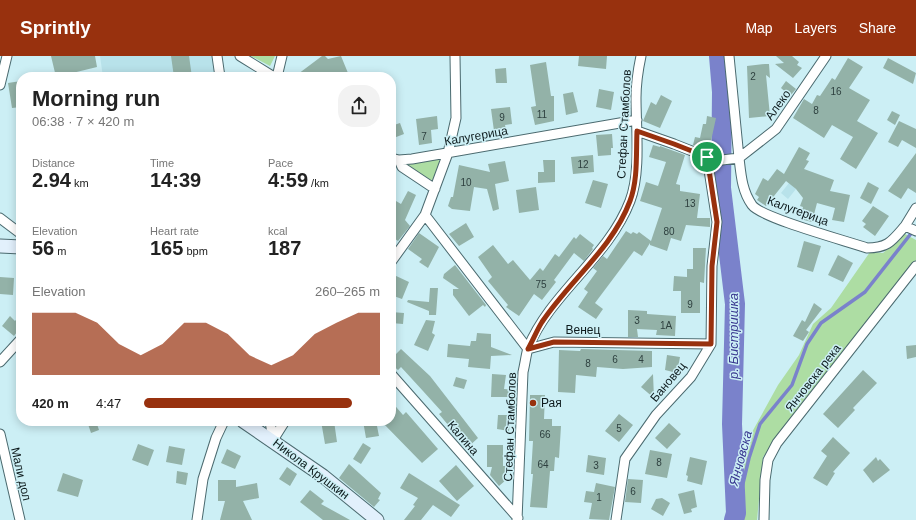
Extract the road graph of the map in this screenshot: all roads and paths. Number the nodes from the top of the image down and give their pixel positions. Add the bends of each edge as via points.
1 (7, 56) edge
2 (217, 56) edge
3 (240, 56) edge
4 (282, 56) edge
5 (454, 56) edge
6 (641, 56) edge
7 (729, 56) edge
8 (826, 56) edge
9 (219, 72) edge
10 (266, 72) edge
11 (278, 72) edge
12 (0, 85) edge
13 (637, 120) junction
14 (637, 131) junction
15 (448, 153) junction
16 (707, 157) junction
17 (739, 158) junction
18 (396, 159) edge
19 (396, 160) edge
20 (435, 189) junction
21 (916, 208) edge
22 (425, 215) junction
23 (0, 218) edge
24 (16, 229) edge
25 (911, 229) edge
26 (0, 246) edge
27 (16, 247) edge
28 (396, 255) edge
29 (916, 266) edge
30 (16, 344) edge
31 (711, 344) junction
32 (528, 349) junction
33 (0, 362) edge
34 (396, 380) edge
35 (222, 426) edge
36 (251, 426) edge
37 (271, 426) edge
38 (282, 426) edge
39 (0, 434) edge
40 (273, 440) junction
41 (517, 519) edge
42 (20, 520) edge
43 (197, 520) edge
44 (377, 520) edge
45 (616, 520) edge
46 (764, 520) edge

1 - 12 street
2 - 9 street
3 - 10 street
4 - 11 street
5 - 15 street via 456,118
6 - 13 street, Стефан Стамболов via 636,97
7 - 17 street, Калугерица
8 - 17 street, Алеко via 776,130
13 - 14 street, Стефан Стамболов
13 - 15 street, Калугерица
14 - 16 street
14 - 32 street, Стефан Стамболов via 636,170 631,200 619,224 608,242 542,322
15 - 18 street, Калугерица
15 - 20 street
16 - 17 street via 722,160
16 - 31 street via 717,222 712,266
17 - 25 street, Калугерица via 743,190 753,207 769,216 867,248 880,248
19 - 20 street
20 - 22 street
21 - 25 street
22 - 28 street
22 - 32 street
23 - 24 street
26 - 27 street
29 - 46 street, Янчовска река via 777,443 768,460
30 - 33 street
31 - 32 street, Венец via 554,342
31 - 45 street, Бановец via 691,377 656,415 625,459
32 - 41 street, Стефан Стамболов via 523,372
34 - 41 street, Калина
35 - 43 street via 203,480
36 - 40 street, Никола Крушкин
37 - 40 street
38 - 40 street
39 - 42 street, Мали дол
40 - 44 street, Никола Крушкин

